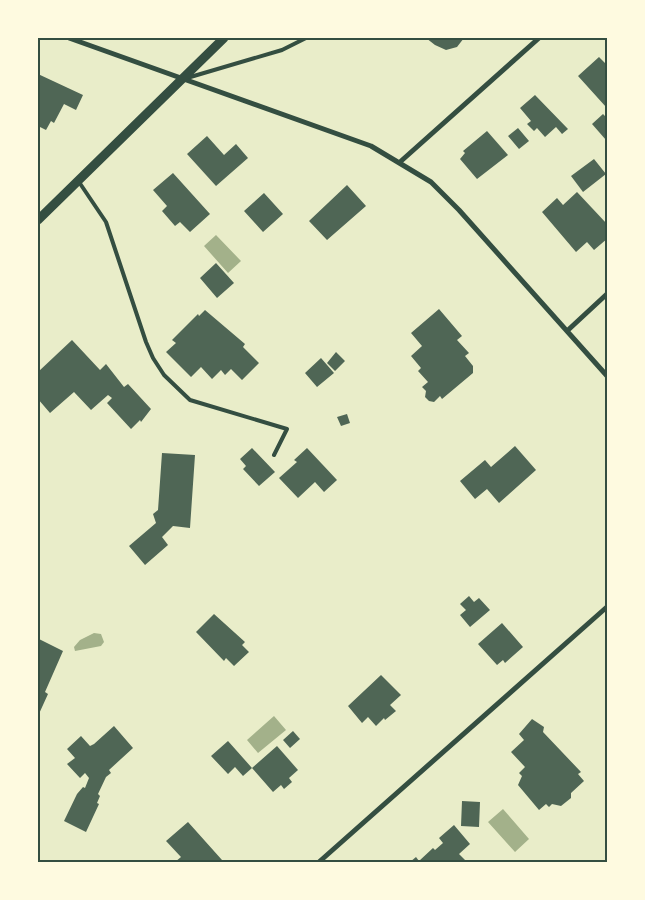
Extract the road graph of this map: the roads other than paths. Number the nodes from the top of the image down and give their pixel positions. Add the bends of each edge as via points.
1 (69, 38) edge
2 (224, 38) edge
3 (306, 38) edge
4 (539, 38) edge
5 (182, 79) junction
6 (400, 162) junction
7 (77, 180) junction
8 (38, 220) edge
9 (608, 293) edge
10 (566, 330) junction
11 (608, 377) edge
12 (274, 455) dead end
13 (608, 606) edge
14 (319, 862) edge

1 - 5 street
2 - 5 street
3 - 5 lane via 273,53
4 - 6 street
5 - 6 street via 371,146
5 - 7 street
6 - 10 street via 431,182 459,210
7 - 8 street
7 - 12 lane via 106,222 153,358 164,375 190,400 287,429
9 - 10 street
10 - 11 street
13 - 14 street

